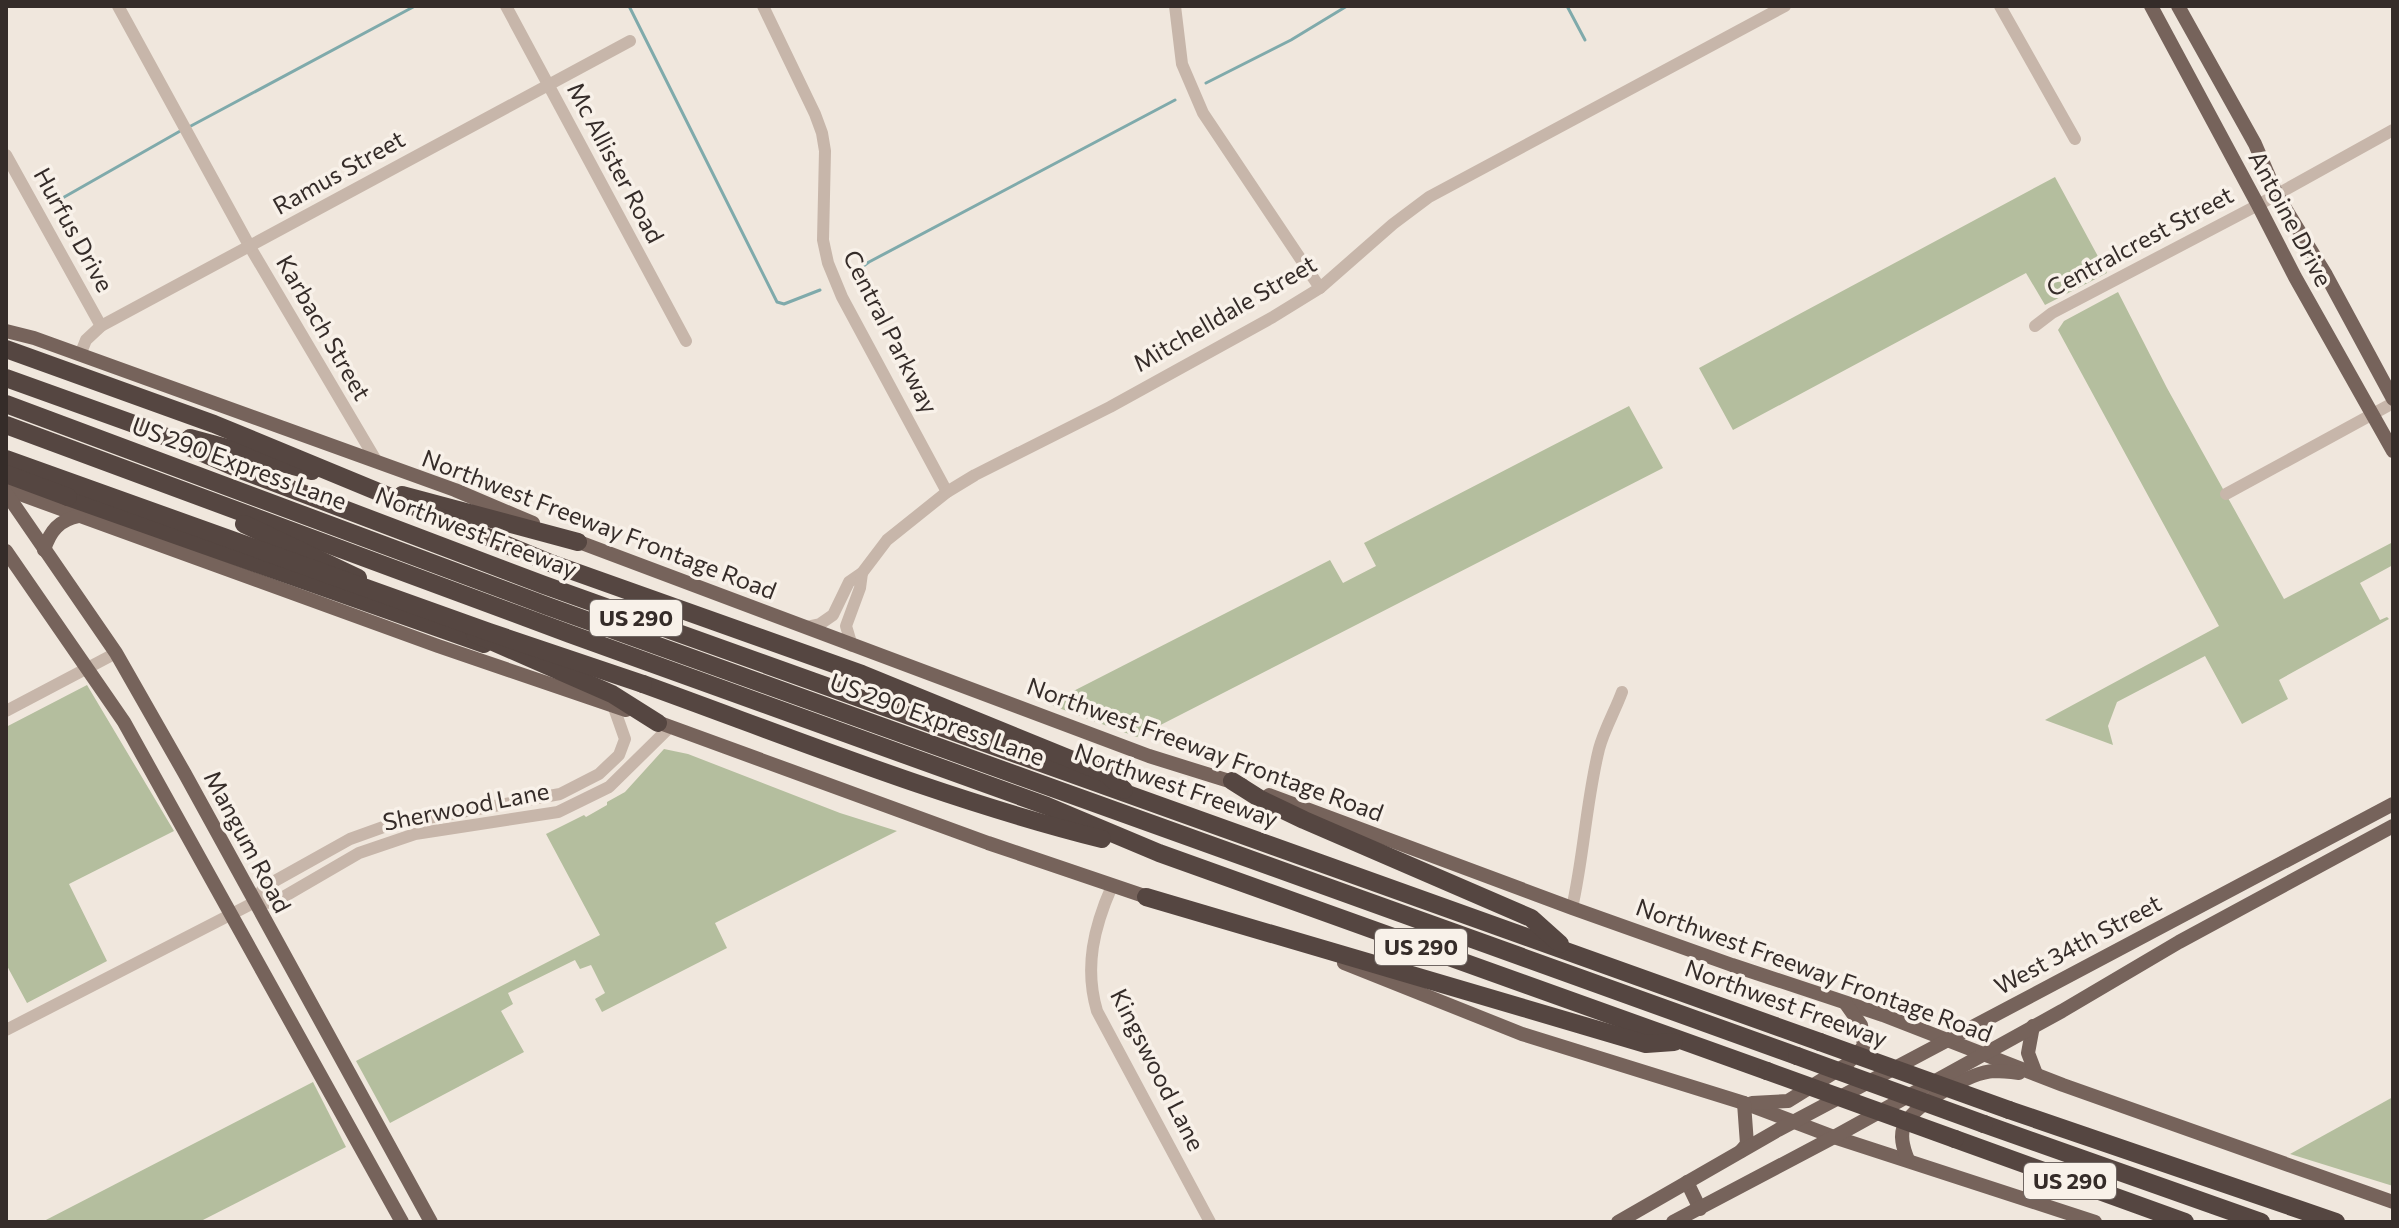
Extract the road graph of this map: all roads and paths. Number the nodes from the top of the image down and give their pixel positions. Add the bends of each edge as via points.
1 (118, 6) edge
2 (506, 6) edge
3 (763, 6) edge
4 (1175, 6) edge
5 (1785, 6) edge
6 (2000, 6) edge
7 (2151, 6) edge
8 (2181, 12) edge
9 (2164, 30) junction
10 (630, 41) dead end
11 (548, 85) junction
12 (2393, 130) edge
13 (2075, 139) dead end
14 (6, 155) edge
15 (2277, 195) junction
16 (2258, 205) junction
17 (250, 247) junction
18 (1320, 288) junction
19 (101, 326) junction
20 (2035, 326) dead end
21 (6, 331) edge
22 (686, 341) dead end
23 (6, 349) edge
24 (80, 355) junction
25 (13, 380) edge
26 (2393, 401) edge
27 (6, 404) edge
28 (2372, 414) junction
29 (6, 425) edge
30 (148, 429) junction
31 (6, 447) edge
32 (2393, 451) edge
33 (6, 459) edge
34 (377, 462) junction
35 (6, 474) edge
36 (6, 491) edge
37 (947, 492) junction
38 (2226, 494) dead end
39 (209, 499) junction
40 (45, 502) junction
41 (79, 516) junction
42 (578, 542) junction
43 (44, 550) junction
44 (6, 551) edge
45 (862, 573) junction
46 (803, 628) junction
47 (852, 646) junction
48 (116, 653) junction
49 (526, 658) junction
50 (89, 667) junction
51 (1622, 692) dead end
52 (613, 705) junction
53 (6, 711) edge
54 (664, 725) junction
55 (185, 774) junction
56 (1232, 781) junction
57 (161, 787) junction
58 (1129, 795) junction
59 (2393, 804) edge
60 (2393, 826) edge
61 (2340, 832) junction
62 (2350, 850) junction
63 (1159, 853) junction
64 (1112, 886) junction
65 (1146, 897) junction
66 (255, 902) junction
67 (1572, 908) junction
68 (232, 914) junction
69 (2116, 949) junction
70 (1568, 951) junction
71 (2129, 972) junction
72 (1846, 1004) junction
73 (2033, 1026) junction
74 (323, 1029) junction
75 (6, 1030) edge
76 (301, 1039) junction
77 (1945, 1040) junction
78 (1682, 1041) junction
79 (1983, 1054) junction
80 (2036, 1074) junction
81 (1744, 1103) junction
82 (1792, 1122) junction
83 (1834, 1137) junction
84 (1741, 1151) junction
85 (1908, 1160) junction
86 (1687, 1182) junction
87 (2393, 1202) edge
88 (1700, 1209) junction
89 (402, 1222) edge
90 (431, 1222) edge
91 (1210, 1222) edge
92 (1618, 1222) edge
93 (1673, 1222) edge
94 (2095, 1222) edge
95 (2185, 1222) edge
96 (2261, 1222) edge
97 (2336, 1222) edge

1 - 17 street, Karbach Street
2 - 11 street, Mc Allister Road
3 - 37 street, Central Parkway via 822,133 822,229 828,263
4 - 18 street via 1182,64 1203,113
5 - 18 street, Mitchelldale Street via 1429,197
6 - 13 street
7 - 9 main road, Antoine Drive
8 - 9 main road
8 - 15 main road, Antoine Drive via 2255,144
9 - 16 main road, Antoine Drive
10 - 11 street, Ramus Street
11 - 17 street, Ramus Street
11 - 22 street, Mc Allister Road
12 - 15 street, Centralcrest Street
14 - 19 street, Hurfus Drive
15 - 16 street, Centralcrest Street
15 - 26 main road, Antoine Drive
16 - 20 street, Centralcrest Street
16 - 28 main road, Antoine Drive
17 - 19 street, Ramus Street
17 - 34 street, Karbach Street
18 - 37 street, Mitchelldale Street
19 - 24 street, Ramus Street
21 - 24 main road, Northwest Freeway Frontage Road
23 - 58 highway, bridge via 214,424 553,564 924,698 1107,774
24 - 34 main road, Northwest Freeway Frontage Road
25 - 30 highway, Northwest Freeway / US 290
26 - 28 street
27 - 96 highway, US 290 Express Lane, bridge via 547,606
28 - 32 main road, Antoine Drive
28 - 38 street
29 - 39 highway, US 290
30 - 42 highway
30 - 58 highway, Northwest Freeway / US 290 via 241,470 544,585
31 - 40 main road
33 - 63 highway, bridge via 1024,820
34 - 42 main road, Northwest Freeway Frontage Road
35 - 49 highway, bridge
36 - 40 main road
36 - 43 main road, Mangum Road
37 - 45 street, Mitchelldale Street via 887,540
39 - 49 highway via 232,518
39 - 63 highway, US 290 via 1047,806
40 - 41 main road
41 - 43 main road via 57,526
41 - 52 main road
42 - 46 main road, Northwest Freeway Frontage Road
43 - 48 main road, Mangum Road
44 - 50 main road, Mangum Road
45 - 46 street, Mitchelldale Street via 849,582 833,615
45 - 47 street, Mitchelldale Street via 846,626
46 - 47 main road, Northwest Freeway Frontage Road
47 - 56 main road, Northwest Freeway Frontage Road via 1149,756
48 - 50 street
48 - 55 main road, Mangum Road
49 - 54 highway via 612,694
50 - 53 street
50 - 57 main road, Mangum Road
51 - 67 street via 1600,746
52 - 54 main road
52 - 66 street, Sherwood Lane via 625,739 619,755 599,774 560,794 415,819 363,834 264,887
54 - 64 main road
54 - 66 street, Sherwood Lane via 609,787 558,812 415,834 359,853 273,903
55 - 57 main road
55 - 66 main road, Mangum Road
56 - 67 main road, Northwest Freeway Frontage Road
56 - 70 highway via 1304,820 1531,918
57 - 68 main road, Mangum Road
58 - 70 highway, Northwest Freeway / US 290
59 - 61 main road, West 34th Street
60 - 62 main road, West 34th Street
61 - 62 main road
61 - 69 main road, West 34th Street
62 - 71 main road, West 34th Street
63 - 78 highway, US 290
64 - 65 main road
64 - 91 street, Kingswood Lane via 1092,944 1095,1002
65 - 78 highway via 1646,1044
65 - 81 main road via 1317,952 1522,1034
66 - 68 street, Sherwood Lane
66 - 74 main road, Mangum Road
67 - 72 main road, Northwest Freeway Frontage Road
68 - 75 street, Sherwood Lane
68 - 76 main road, Mangum Road
69 - 71 main road
69 - 77 main road, West 34th Street
70 - 97 highway, Northwest Freeway / US 290, bridge
71 - 73 main road, West 34th Street
72 - 77 main road, Northwest Freeway Frontage Road
72 - 81 main road via 1861,1025 1864,1046 1846,1065 1788,1101
73 - 79 main road, West 34th Street
73 - 80 main road via 2028,1053
74 - 76 main road
74 - 90 main road, Mangum Road
76 - 89 main road, Mangum Road
77 - 79 main road, Northwest Freeway Frontage Road
77 - 82 main road, West 34th Street
78 - 95 highway, US 290, bridge
79 - 80 main road, Northwest Freeway Frontage Road
79 - 83 main road, West 34th Street
80 - 85 main road via 1983,1073 1932,1098 1905,1124 1901,1143
80 - 87 main road, Northwest Freeway Frontage Road
81 - 82 main road
81 - 84 main road via 1747,1144
82 - 83 main road
82 - 84 main road, West 34th Street
83 - 85 main road
83 - 88 main road, West 34th Street
84 - 86 main road, West 34th Street
85 - 94 main road
86 - 88 main road
86 - 92 main road, West 34th Street
88 - 93 main road, West 34th Street

